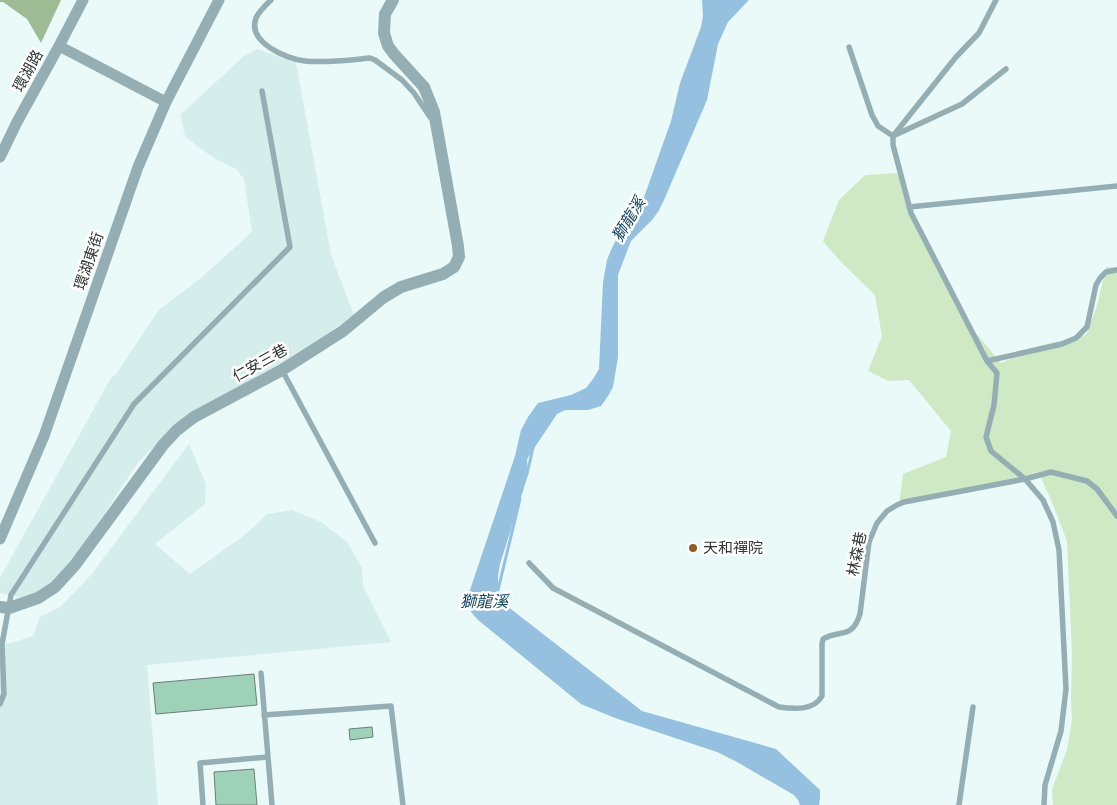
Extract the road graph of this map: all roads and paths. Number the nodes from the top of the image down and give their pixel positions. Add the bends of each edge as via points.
1 (83, 0) edge
2 (219, 0) edge
3 (271, 0) edge
4 (392, 0) edge
5 (996, 0) edge
6 (59, 46) junction
7 (849, 47) dead end
8 (1006, 69) dead end
9 (262, 91) dead end
10 (166, 102) junction
11 (436, 125) junction
12 (893, 136) junction
13 (0, 157) edge
14 (1117, 186) edge
15 (909, 207) junction
16 (1117, 270) edge
17 (988, 361) junction
18 (282, 370) junction
19 (1024, 479) junction
20 (1117, 516) edge
21 (0, 539) edge
22 (376, 543) dead end
23 (529, 563) dead end
24 (3, 609) edge
25 (261, 673) dead end
26 (0, 704) edge
27 (973, 707) dead end
28 (264, 715) junction
29 (268, 757) junction
30 (203, 805) edge
31 (272, 805) edge
32 (403, 805) edge
33 (959, 805) edge
34 (1044, 805) edge

1 - 6 street, 環湖路
2 - 10 street, 環湖東街
3 - 11 lane via 259,12 255,26 266,45 304,61 375,60 402,80
4 - 11 street via 385,14 384,33 388,46 424,87
5 - 12 lane via 979,34 956,57
6 - 10 street
6 - 13 street, 環湖路
7 - 12 lane via 872,115 878,126
8 - 12 lane via 962,104
9 - 24 lane via 290,247 134,404
10 - 21 street, 環湖東街 via 138,167 44,436
11 - 18 street, 仁安三巷 via 458,246 459,257 454,267 443,274 400,287 343,331
12 - 15 lane
14 - 15 lane
15 - 17 lane
16 - 17 lane via 1106,272 1100,278 1088,327 1076,338
17 - 19 lane via 997,373 986,437 991,451
18 - 22 lane
18 - 24 street, 仁安三巷 via 194,417 177,430 55,587 38,598
19 - 20 lane via 1051,472 1087,481
19 - 23 lane, 林森巷 via 904,502 886,511 869,542 857,622 851,630 823,639 822,696 819,702 794,709 779,707 553,588
19 - 34 lane via 1043,500 1053,522 1059,550 1066,689 1061,731 1045,785
24 - 26 lane via 4,694
25 - 28 lane
27 - 33 lane
28 - 29 lane
28 - 32 lane via 391,706
29 - 30 lane via 200,763
29 - 31 lane

